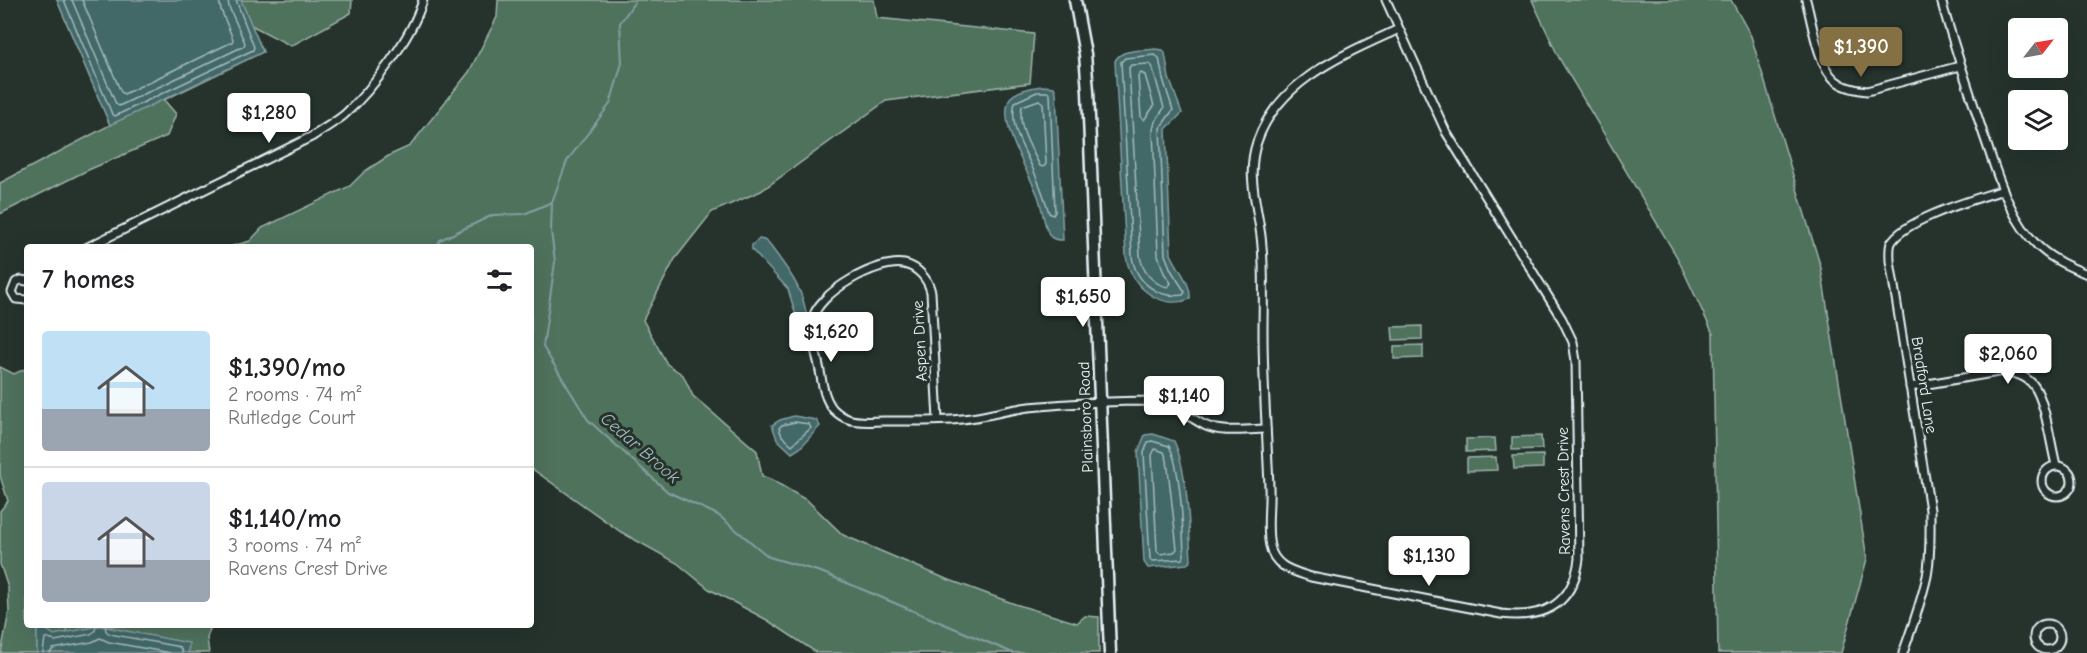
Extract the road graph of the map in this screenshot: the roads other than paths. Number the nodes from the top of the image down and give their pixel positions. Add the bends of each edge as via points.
1 (423, 0) edge
2 (1075, 0) edge
3 (1386, 0) edge
4 (1806, 0) edge
5 (1941, 0) edge
6 (1399, 29) junction
7 (1960, 66) junction
8 (2003, 190) junction
9 (94, 244) edge
10 (2087, 274) edge
11 (24, 280) edge
12 (24, 300) edge
13 (1910, 387) junction
14 (1100, 403) junction
15 (938, 420) junction
16 (1266, 429) junction
17 (2056, 465) junction
18 (1110, 653) edge
19 (1903, 653) edge

1 - 9 street via 410,33 343,116 313,136
2 - 14 street, Plainsboro Road via 1088,91
3 - 6 street, Ravens Crest Drive
4 - 7 street via 1825,68 1836,81 1852,89 1867,91
5 - 7 street
6 - 16 street, Ravens Crest Drive via 1348,52 1314,73 1276,107 1257,142 1252,187 1264,272
6 - 16 street, Ravens Crest Drive via 1446,132 1573,342 1579,548 1573,584 1551,607 1530,616 1517,616 1311,577 1285,568 1277,562 1270,546
7 - 8 street
8 - 10 street via 2038,246 2061,263
8 - 13 street, Bradford Lane via 1923,219 1904,229 1891,244 1890,261
11 - 12 street via 16,282 12,292 16,299
13 - 17 street via 2004,372 2018,374 2034,386 2040,398
13 - 19 street, Bradford Lane via 1930,510 1930,547 1919,608
14 - 15 street, Aspen Drive via 1029,407
14 - 16 street via 1157,401 1219,430
14 - 18 street, Plainsboro Road
15 - 15 street, Aspen Drive via 849,419 832,407 826,397 812,320 834,290 892,264 905,264 926,278 932,302
17 - 17 street via 2045,470 2041,482 2045,491 2057,496 2067,492 2072,483 2070,472

